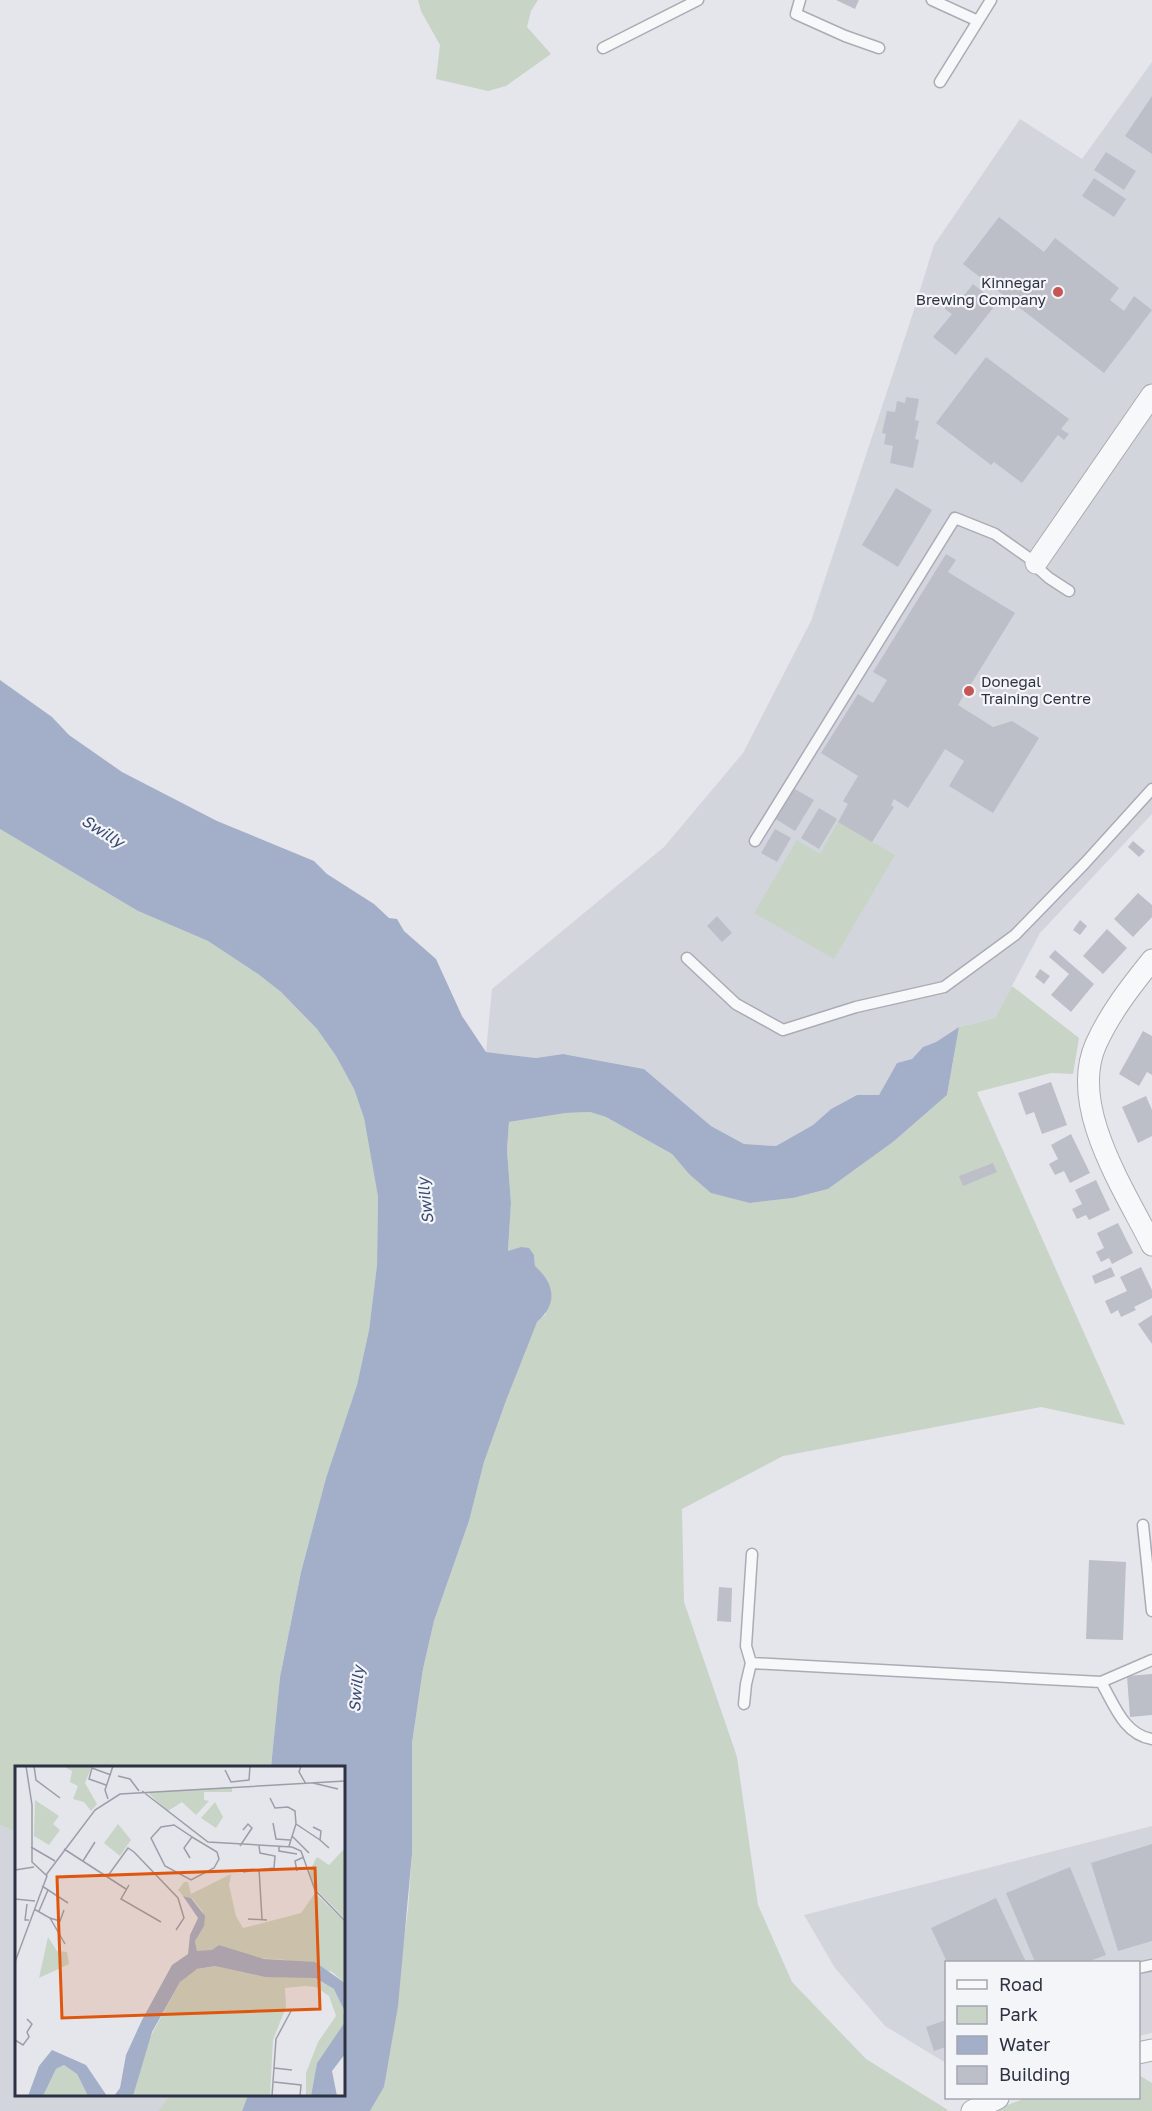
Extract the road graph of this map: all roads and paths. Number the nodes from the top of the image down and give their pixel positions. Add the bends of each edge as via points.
1 (698, 0) edge
2 (800, 0) edge
3 (932, 0) edge
4 (991, 0) edge
5 (978, 21) junction
6 (603, 48) dead end
7 (879, 48) dead end
8 (940, 82) dead end
9 (1148, 409) edge
10 (1036, 563) junction
11 (1069, 591) dead end
12 (1152, 789) edge
13 (755, 841) dead end
14 (687, 958) dead end
15 (1152, 960) edge
16 (1152, 1245) edge
17 (1143, 1525) dead end
18 (752, 1554) dead end
19 (1152, 1611) edge
20 (1152, 1660) edge
21 (751, 1663) junction
22 (1101, 1682) junction
23 (744, 1704) dead end
24 (1152, 1739) edge
25 (994, 2099) edge
26 (972, 2111) edge

1 - 6 lane
2 - 7 lane via 796,14
3 - 5 lane
4 - 5 lane
5 - 8 lane
9 - 10 street
10 - 11 lane via 1049,578
10 - 13 lane via 995,534 955,518
12 - 14 lane via 1015,935 944,987 856,1007 783,1030 736,1004
15 - 16 street via 1123,996 1095,1045 1088,1095 1093,1121
17 - 19 lane
18 - 21 lane via 746,1646
20 - 22 lane
21 - 22 lane
21 - 23 lane
22 - 24 lane via 1129,1729
25 - 26 street

